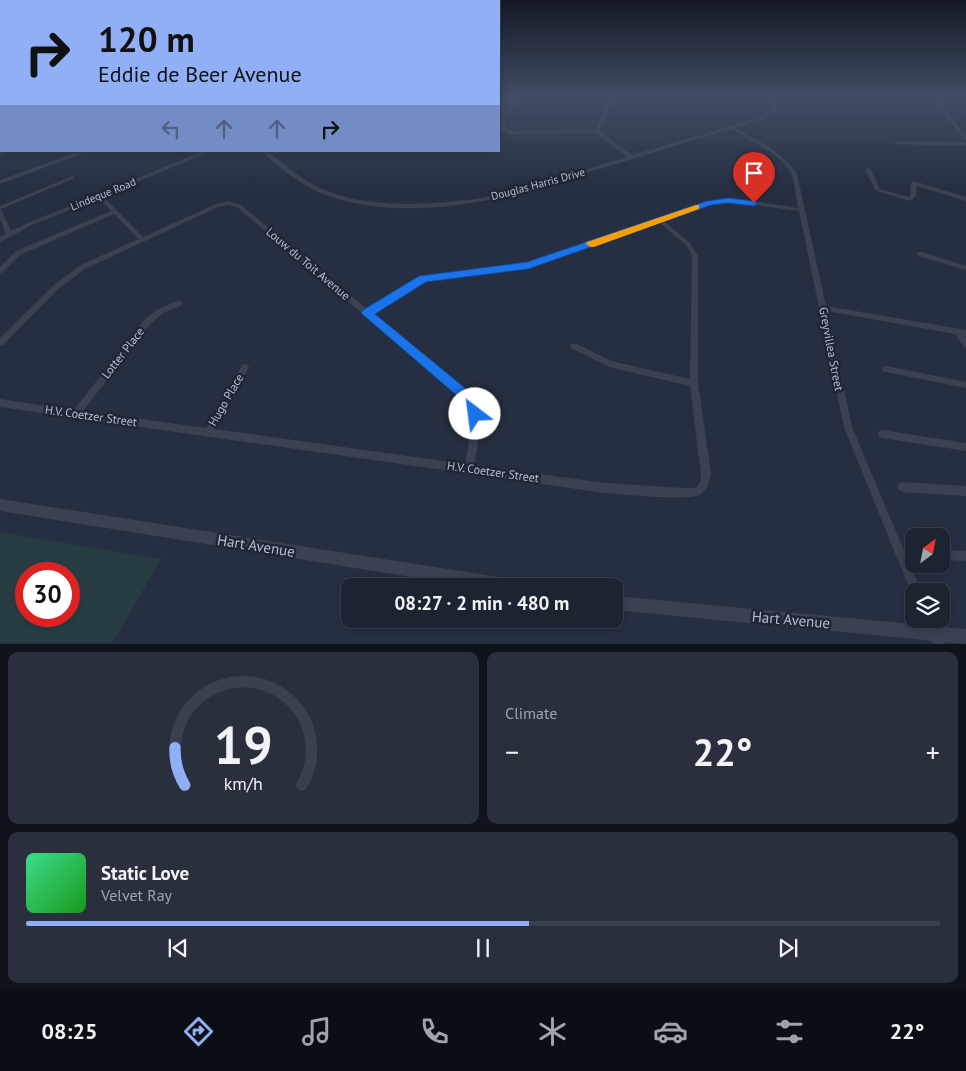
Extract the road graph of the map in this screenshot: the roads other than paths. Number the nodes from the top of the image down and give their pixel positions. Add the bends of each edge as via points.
1 (504, 127) edge
2 (599, 127) edge
3 (957, 127) edge
4 (732, 128) joint
5 (597, 131) junction
6 (966, 139) edge
7 (897, 144) dead end
8 (966, 144) edge
9 (83, 152) edge
10 (206, 152) edge
11 (264, 152) edge
12 (632, 158) junction
13 (868, 170) dead end
14 (72, 178) dead end
15 (0, 182) edge
16 (100, 196) junction
17 (966, 199) edge
18 (0, 209) edge
19 (802, 210) junction
20 (115, 211) junction
21 (660, 220) junction
22 (9, 234) junction
23 (142, 239) junction
24 (0, 240) edge
25 (920, 254) dead end
26 (966, 268) edge
27 (0, 271) edge
28 (179, 303) dead end
29 (823, 308) junction
30 (367, 313) junction
31 (962, 333) edge
32 (0, 343) edge
33 (966, 344) edge
34 (574, 346) dead end
35 (245, 367) dead end
36 (886, 369) dead end
37 (694, 383) junction
38 (966, 385) edge
39 (0, 403) edge
40 (76, 414) junction
41 (208, 432) junction
42 (882, 434) dead end
43 (966, 447) edge
44 (469, 469) junction
45 (902, 487) dead end
46 (966, 491) edge
47 (0, 505) edge
48 (950, 555) edge
49 (966, 556) edge
50 (461, 578) edge
51 (913, 583) edge
52 (623, 604) edge
53 (932, 635) edge
54 (966, 637) edge

1 - 5 street via 511,133
2 - 5 street
3 - 6 street
4 - 12 street, Douglas Harris Drive
4 - 19 street, Greyvillea Street via 789,165
5 - 12 street
7 - 8 street
9 - 15 street
10 - 16 street, Lindeque Road
11 - 12 street, Douglas Harris Drive via 325,193 397,206 495,197
13 - 17 street via 877,189 882,192 910,199 914,183
14 - 18 street
16 - 20 street
16 - 22 street, Lindeque Road
18 - 22 street
19 - 21 street via 721,201
19 - 29 street, Greyvillea Street
20 - 23 street
20 - 27 street via 18,253
21 - 30 street via 528,265 423,279
21 - 37 street, H.V. Coetzer Street via 688,244 695,256
22 - 24 street, Lindeque Road
23 - 30 street, Louw du Toit Avenue via 216,206 228,203 239,206
23 - 32 street via 83,267 62,282
25 - 26 street
28 - 40 street, Lotter Place via 148,321
29 - 31 street
29 - 51 street, Greyvillea Street via 843,410 854,445
30 - 44 street, Louw du Toit Avenue via 457,388 471,404 475,426
31 - 33 street
34 - 37 street via 609,364
35 - 41 street, Hugo Place
36 - 38 street
37 - 44 street, H.V. Coetzer Street via 706,466 704,485 697,492 605,488
39 - 40 street, H.V. Coetzer Street
40 - 41 street, H.V. Coetzer Street
41 - 44 street, H.V. Coetzer Street
42 - 43 street
45 - 46 street
47 - 50 street, Hart Avenue
48 - 49 street
52 - 53 street, Hart Avenue
53 - 54 street, Hart Avenue

